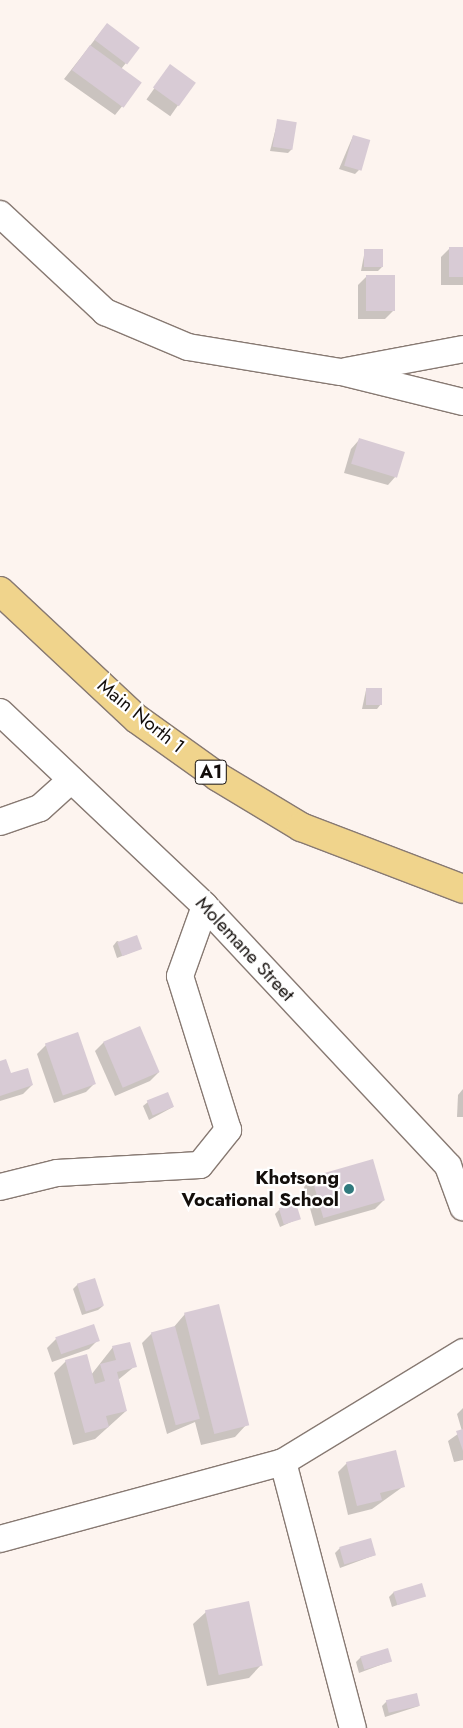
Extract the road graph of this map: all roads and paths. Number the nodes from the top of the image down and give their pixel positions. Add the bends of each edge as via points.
1 (0, 214) edge
2 (463, 349) edge
3 (341, 372) junction
4 (463, 402) edge
5 (0, 591) edge
6 (0, 712) edge
7 (72, 780) junction
8 (0, 822) edge
9 (463, 889) edge
10 (205, 906) junction
11 (456, 1167) edge
12 (0, 1186) edge
13 (463, 1207) edge
14 (463, 1352) edge
15 (283, 1462) junction
16 (0, 1539) edge
17 (354, 1728) edge

1 - 3 street via 104,312 188,347
2 - 3 street
3 - 4 street
5 - 9 main road, Main North 1 / A1 via 138,719 218,776 301,827
6 - 7 street, Molemane Street
7 - 8 street via 40,808
7 - 10 street, Molemane Street
10 - 11 street, Molemane Street
10 - 12 street via 180,976 228,1130 200,1165 57,1173
11 - 13 street, Molemane Street
14 - 15 street
15 - 16 street
15 - 17 street

